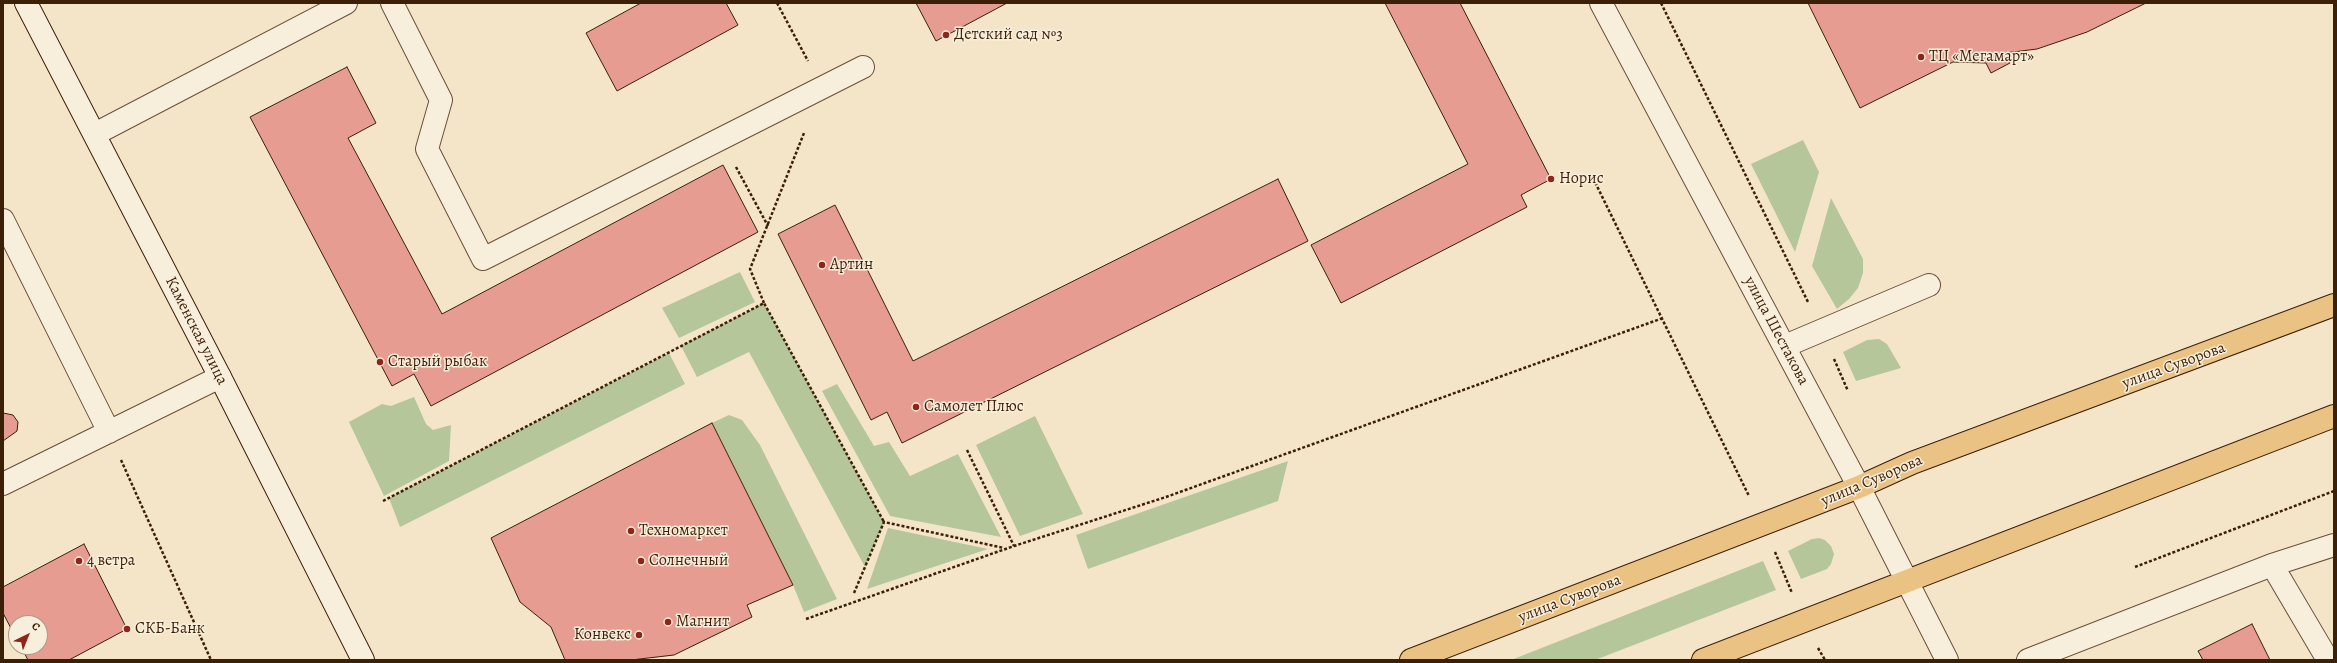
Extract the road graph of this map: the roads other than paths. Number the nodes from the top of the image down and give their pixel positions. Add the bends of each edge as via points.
1 (26, 3) edge
2 (346, 3) edge
3 (392, 3) edge
4 (1601, 3) edge
5 (863, 67) dead end
6 (95, 134) junction
7 (3, 220) edge
8 (1928, 285) dead end
9 (2334, 305) edge
10 (1784, 346) junction
11 (220, 377) junction
12 (2334, 416) edge
13 (109, 432) junction
14 (3, 484) edge
15 (1859, 487) junction
16 (2334, 545) edge
17 (2272, 565) junction
18 (1907, 582) junction
19 (2064, 654) edge
20 (363, 660) edge
21 (1411, 660) edge
22 (1703, 660) edge
23 (1947, 660) edge
24 (2028, 660) edge
25 (2328, 660) edge

1 - 6 street, Каменская улица
2 - 6 street
3 - 5 street via 442,100 427,149 483,259
4 - 10 street, улица Шестакова
6 - 11 street, Каменская улица
7 - 13 street
8 - 10 street
9 - 15 main road, улица Суворова via 1912,463
10 - 15 street, улица Шестакова
11 - 13 street
11 - 20 street, Каменская улица
12 - 18 main road
13 - 14 street
15 - 18 street, улица Шестакова
15 - 21 main road, улица Суворова
16 - 17 street
17 - 19 street
17 - 25 street
18 - 22 main road
18 - 23 street, улица Шестакова
19 - 24 street

